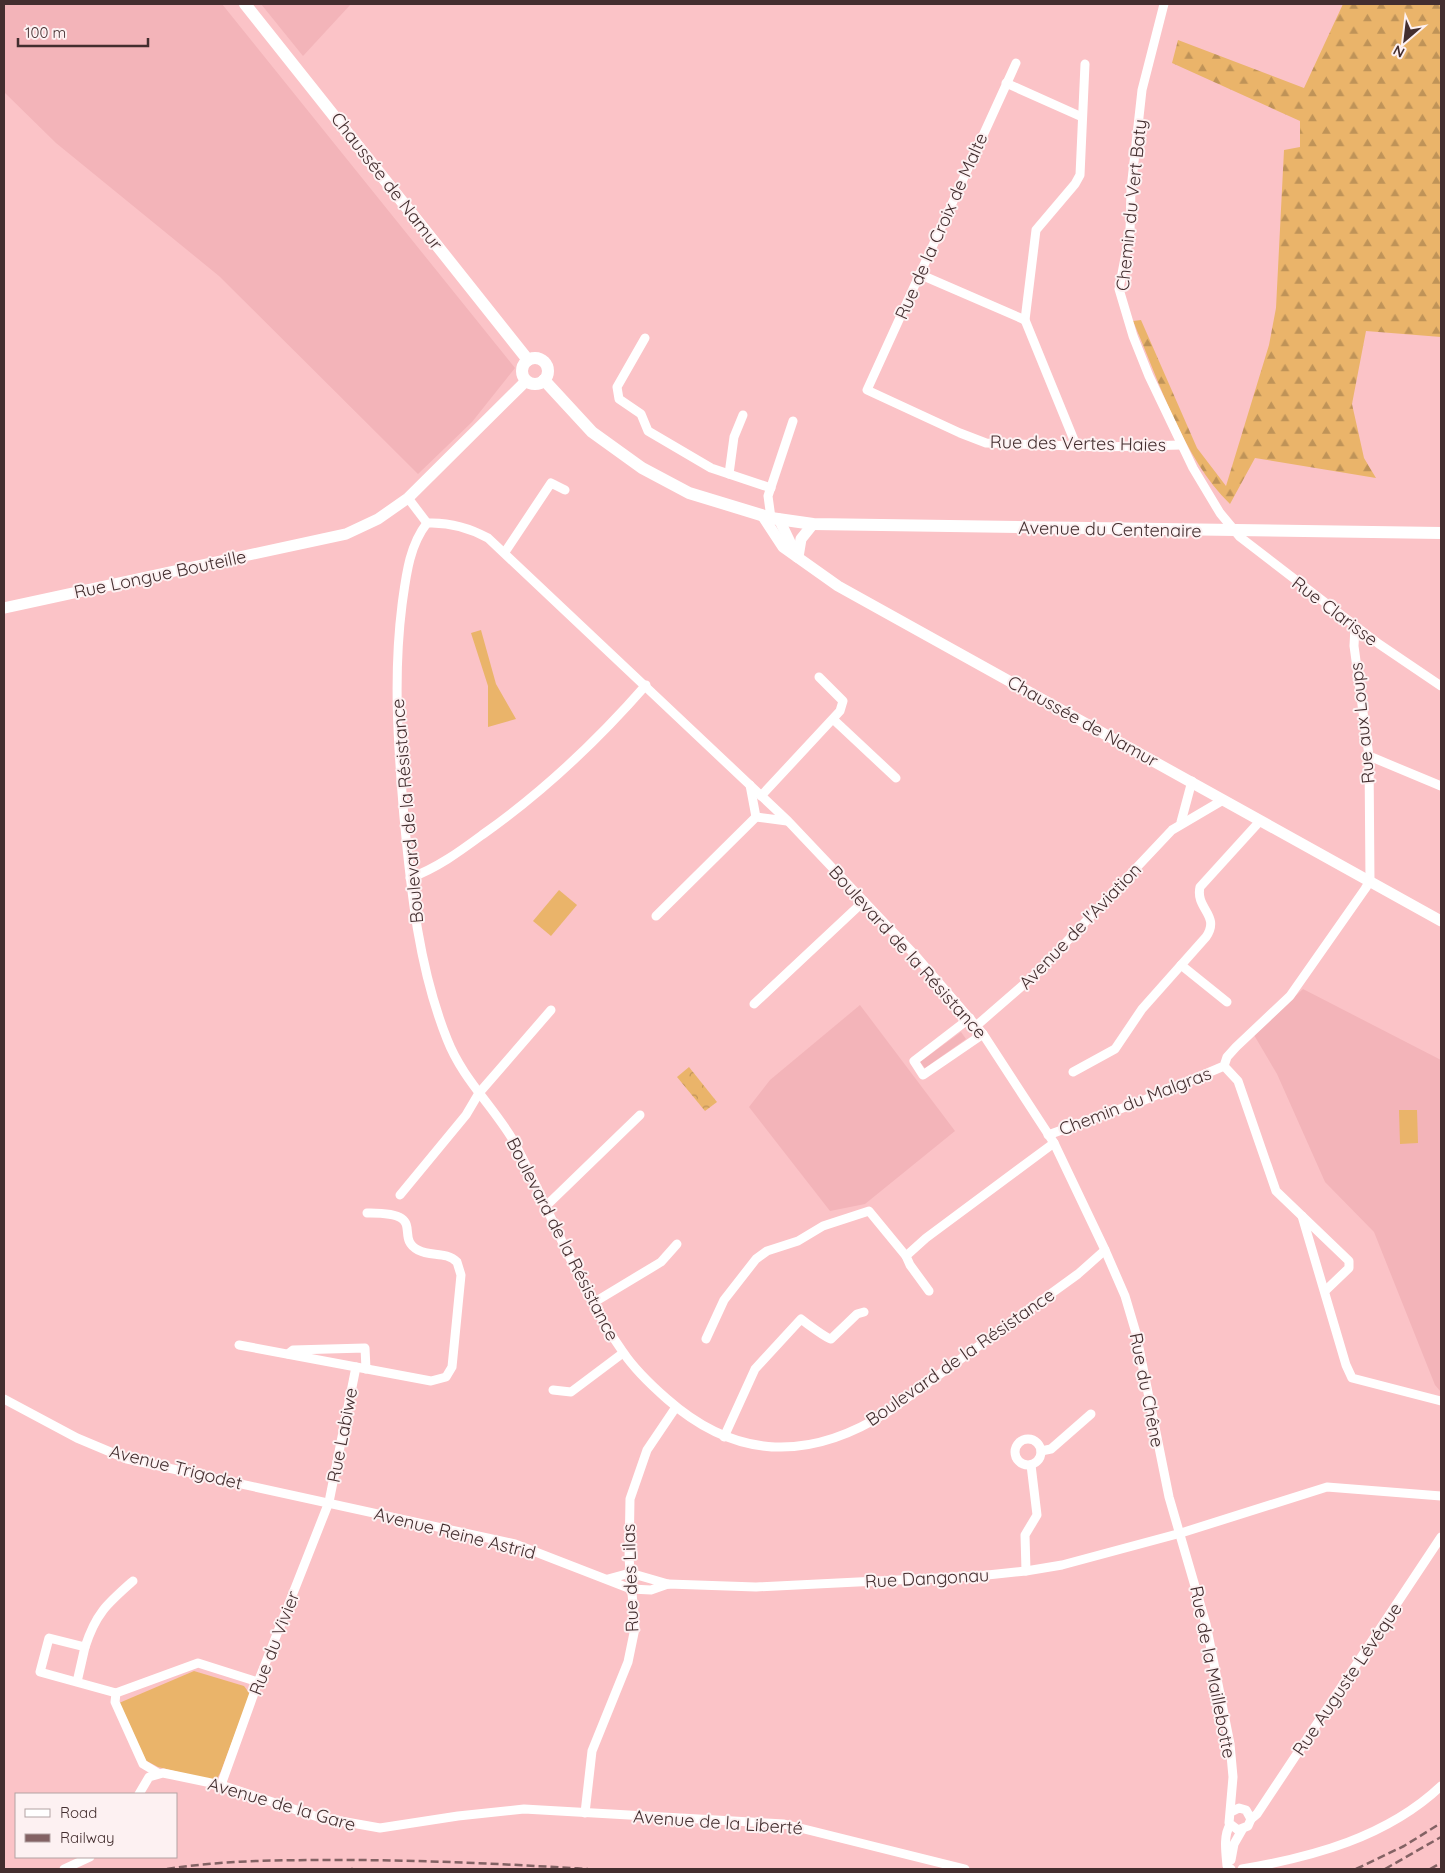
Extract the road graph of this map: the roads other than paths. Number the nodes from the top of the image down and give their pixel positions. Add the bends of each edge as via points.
1 (245, 4) edge
2 (1164, 4) edge
3 (1016, 63) dead end
4 (1085, 64) dead end
5 (1006, 83) junction
6 (1082, 117) junction
7 (919, 274) junction
8 (1025, 320) junction
9 (645, 338) dead end
10 (528, 360) junction
11 (544, 380) junction
12 (526, 381) junction
13 (867, 390) joint
14 (743, 415) dead end
15 (793, 422) dead end
16 (1076, 445) junction
17 (1181, 445) junction
18 (729, 474) junction
19 (771, 488) junction
20 (564, 490) dead end
21 (408, 498) junction
22 (770, 517) junction
23 (427, 522) junction
24 (813, 524) junction
25 (1234, 531) junction
26 (1441, 534) edge
27 (505, 552) junction
28 (798, 558) junction
29 (4, 608) edge
30 (1355, 626) junction
31 (819, 677) dead end
32 (646, 685) junction
33 (1441, 686) edge
34 (834, 720) junction
35 (1369, 756) junction
36 (896, 778) dead end
37 (1192, 781) junction
38 (750, 785) junction
39 (1441, 786) edge
40 (761, 796) junction
41 (1223, 800) junction
42 (756, 817) junction
43 (788, 821) junction
44 (1260, 821) junction
45 (1182, 822) junction
46 (410, 878) junction
47 (1370, 881) junction
48 (864, 901) junction
49 (656, 916) dead end
50 (1441, 921) edge
51 (1182, 965) junction
52 (1227, 1002) dead end
53 (754, 1004) dead end
54 (551, 1010) dead end
55 (970, 1018) junction
56 (976, 1026) junction
57 (983, 1034) junction
58 (1224, 1066) junction
59 (1073, 1072) dead end
60 (479, 1094) junction
61 (640, 1115) dead end
62 (1051, 1139) junction
63 (400, 1195) dead end
64 (545, 1207) junction
65 (367, 1213) dead end
66 (1302, 1216) junction
67 (677, 1244) dead end
68 (1105, 1250) junction
69 (906, 1256) junction
70 (929, 1291) dead end
71 (1325, 1291) junction
72 (592, 1303) junction
73 (864, 1312) dead end
74 (706, 1339) dead end
75 (239, 1345) dead end
76 (624, 1353) junction
77 (288, 1354) junction
78 (356, 1367) junction
79 (366, 1369) junction
80 (553, 1390) dead end
81 (4, 1399) edge
82 (1441, 1401) edge
83 (676, 1407) junction
84 (1091, 1414) dead end
85 (724, 1437) junction
86 (1041, 1450) junction
87 (1031, 1465) junction
88 (1441, 1496) edge
89 (328, 1502) junction
90 (1181, 1533) junction
91 (1441, 1537) edge
92 (1026, 1571) junction
93 (630, 1573) junction
94 (608, 1579) junction
95 (133, 1581) dead end
96 (668, 1584) junction
97 (631, 1589) junction
98 (85, 1647) junction
99 (77, 1682) junction
100 (258, 1682) junction
101 (116, 1693) junction
102 (158, 1773) junction
103 (221, 1785) junction
104 (1441, 1786) edge
105 (140, 1793) edge
106 (1231, 1812) junction
107 (585, 1813) junction
108 (1251, 1819) junction
109 (1230, 1825) junction
110 (1242, 1830) junction
111 (1226, 1845) junction
112 (88, 1858) edge
113 (64, 1869) edge
114 (965, 1869) edge
115 (1223, 1869) edge
116 (1232, 1869) edge
117 (1242, 1869) edge

1 - 10 main road, Chaussée de Namur
2 - 17 street, Chemin du Vert Baty via 1142,90 1131,189 1130,232 1119,289 1133,336
3 - 5 street, Rue de la Croix de Malte
4 - 6 street
5 - 6 street
5 - 7 street, Rue de la Croix de Malte
6 - 8 street via 1080,175 1036,230
7 - 8 street
7 - 13 street, Rue de la Croix de Malte
8 - 16 street
9 - 18 street via 617,387 619,400 641,414 648,431 711,468
10 - 11 main road via 534,358 544,362 547,368
10 - 12 main road via 522,370
11 - 12 main road via 538,384
11 - 22 main road, Avenue du Centenaire via 592,432 642,468 689,492
12 - 21 street
13 - 16 street, Rue des Vertes Haies via 986,442
14 - 18 street via 734,437
15 - 19 street
16 - 17 street, Rue des Vertes Haies
17 - 25 street, Chemin du Vert Baty
18 - 19 street
19 - 22 street via 768,496
20 - 27 street via 551,483
21 - 23 street
21 - 29 street, Rue Longue Bouteille via 378,519 346,534
22 - 24 main road, Avenue du Centenaire
22 - 28 street, Chaussée de Namur
22 - 28 street, Chaussée de Namur via 783,547
23 - 27 street, Boulevard de la Résistance via 471,529
23 - 46 street, Boulevard de la Résistance via 416,537 411,557 398,643 397,717
24 - 25 main road, Avenue du Centenaire
24 - 28 street via 800,539
25 - 26 main road, Avenue du Centenaire
25 - 30 street, Rue Clarisse via 1263,557
27 - 32 street, Boulevard de la Résistance
28 - 37 street, Chaussée de Namur via 842,588
30 - 33 street, Rue Clarisse
30 - 35 street, Rue aux Loups via 1354,646
31 - 34 street via 843,701
32 - 38 street, Boulevard de la Résistance
32 - 46 street via 598,737 531,798 456,854
34 - 36 street
34 - 40 street
35 - 39 street
35 - 47 street, Rue aux Loups
37 - 41 street, Chaussée de Namur
37 - 45 street
38 - 40 street, Boulevard de la Résistance
38 - 42 street
40 - 43 street, Boulevard de la Résistance
41 - 44 street, Chaussée de Namur
41 - 45 street, Avenue de l'Aviation
42 - 43 street
42 - 49 street
43 - 48 street, Boulevard de la Résistance
44 - 47 street, Chaussée de Namur
44 - 51 street via 1200,887 1198,895 1209,916 1211,930
45 - 56 street, Avenue de l'Aviation via 1038,972
46 - 60 street, Boulevard de la Résistance via 424,960 441,1024 458,1066
47 - 50 street, Chaussée de Namur
47 - 58 street, Chemin du Malgras via 1295,990 1227,1057
48 - 53 street
48 - 55 street, Boulevard de la Résistance
51 - 52 street
51 - 59 street via 1142,1009 1116,1050
54 - 60 street
55 - 56 street, Boulevard de la Résistance
55 - 57 street via 914,1061 923,1075
56 - 57 street, Boulevard de la Résistance
57 - 62 street, Boulevard de la Résistance
58 - 62 street, Chemin du Malgras via 1142,1101 1067,1126
58 - 66 street via 1238,1081 1276,1190
60 - 63 street via 466,1115
60 - 64 street, Boulevard de la Résistance via 513,1140
61 - 64 street
62 - 68 street, Boulevard de la Résistance
62 - 69 street, Chemin du Malgras
64 - 72 street, Boulevard de la Résistance
65 - 79 street via 396,1214 408,1227 412,1247 419,1252 453,1258 458,1262 461,1275 452,1367 446,1377 431,1382
66 - 71 street
66 - 71 street via 1349,1261 1349,1268
67 - 72 street via 661,1262
68 - 85 street, Boulevard de la Résistance via 1078,1274 889,1411 858,1429 829,1440 786,1447 753,1445
68 - 90 street, Rue du Chêne via 1133,1321 1169,1497
69 - 70 street
69 - 74 street via 869,1211 823,1226 756,1259 724,1300
71 - 82 street via 1352,1378
72 - 76 street, Boulevard de la Résistance
73 - 85 street via 857,1314 831,1339 801,1319 755,1369
75 - 77 street
76 - 80 street via 571,1392
76 - 83 street, Boulevard de la Résistance via 651,1385
77 - 78 street
77 - 79 street via 293,1350 365,1348
78 - 79 street
78 - 89 street, Rue Labiwe
81 - 89 street, Avenue Trigodet via 77,1438 127,1459
83 - 85 street, Boulevard de la Résistance
83 - 93 street, Rue des Lilas via 656,1433 638,1471 629,1509
84 - 86 street via 1051,1449
86 - 87 street
86 - 87 street via 1031,1439 1019,1444 1016,1457 1023,1464
87 - 92 street via 1037,1515 1025,1536
88 - 90 street, Rue Dangonau via 1327,1487
89 - 94 street, Avenue Reine Astrid via 515,1544
89 - 100 street, Rue du Vivier
90 - 92 street, Rue Dangonau via 1062,1565
90 - 106 street, Rue de la Maillebotte via 1206,1624 1230,1744 1233,1777
91 - 108 street, Rue Auguste Lévéque
92 - 96 street, Rue Dangonau via 756,1587
93 - 94 street
93 - 96 street, Rue Dangonau
93 - 97 street, Rue des Lilas
94 - 97 street, Avenue Reine Astrid
95 - 98 street via 105,1606 93,1624
96 - 97 street, Rue Dangonau via 650,1590
97 - 107 street, Rue des Lilas via 635,1628 628,1662 592,1751
98 - 99 street
98 - 99 street via 50,1638 40,1672
99 - 101 street
100 - 101 street via 198,1663
100 - 103 street, Rue du Vivier
101 - 102 street via 115,1702 143,1764
102 - 103 street, Avenue de la Gare
102 - 105 street via 149,1777
103 - 107 street, Avenue de la Gare via 318,1816 380,1828 524,1809
104 - 117 street via 1409,1812 1367,1835 1294,1860
106 - 108 street via 1243,1808
106 - 109 street
107 - 114 street, Avenue de la Liberté via 784,1824
108 - 110 street
109 - 110 street
109 - 111 street via 1226,1830
110 - 116 street via 1232,1851
111 - 115 street
111 - 116 street via 1227,1866
112 - 113 street

